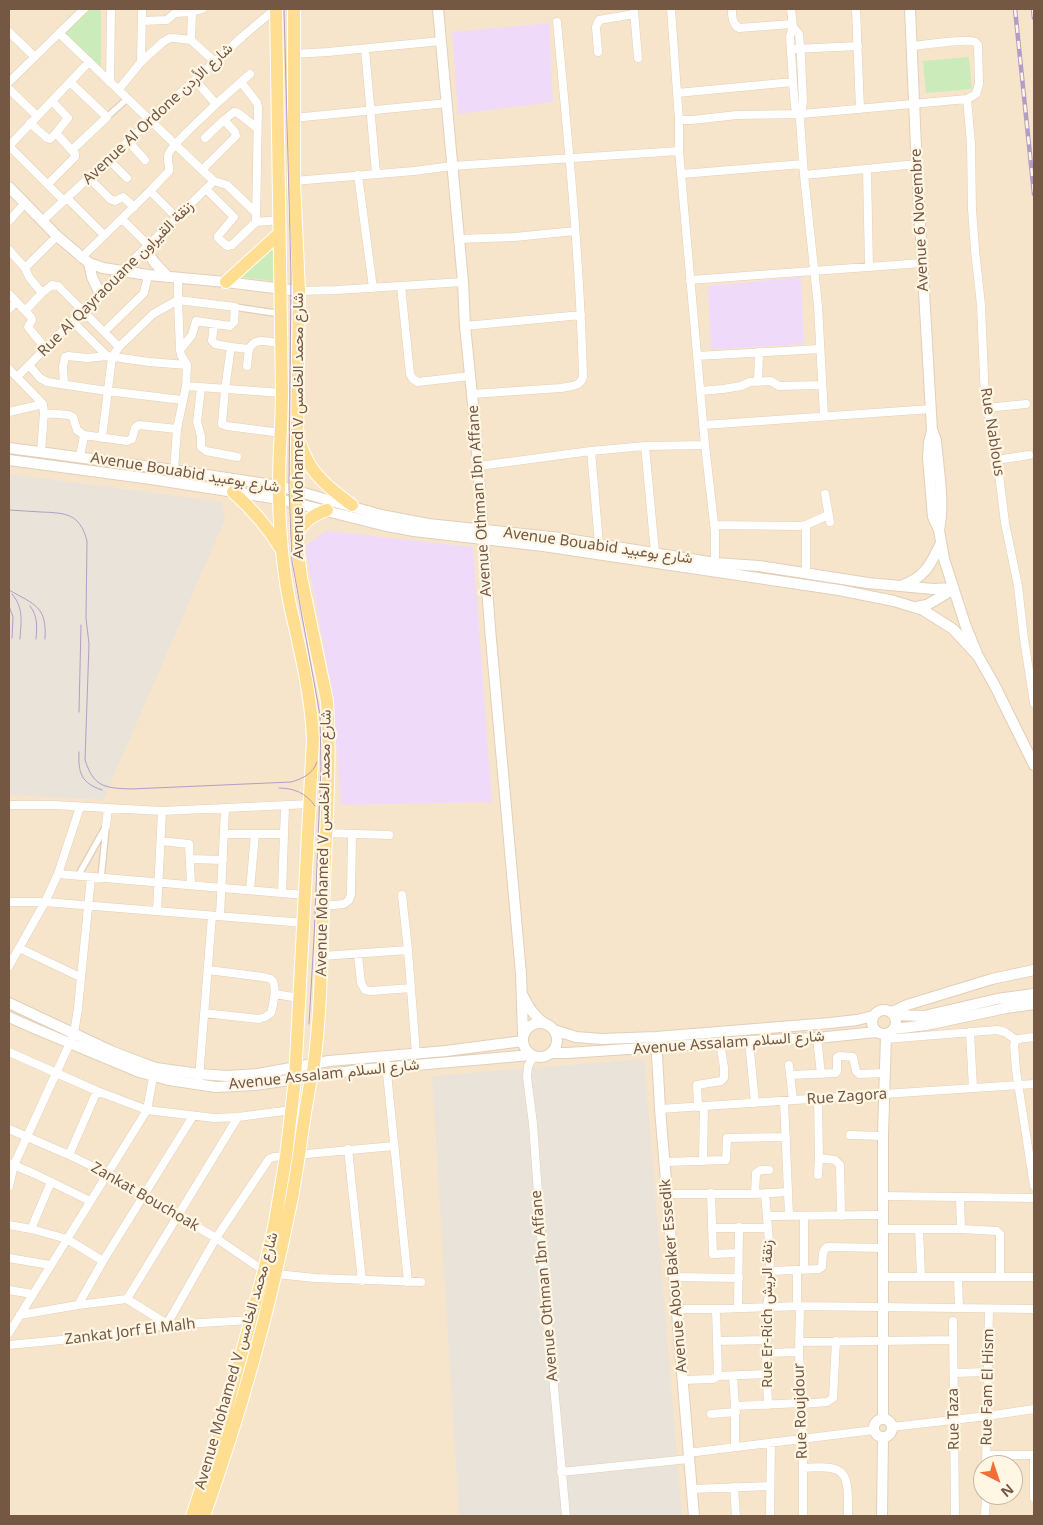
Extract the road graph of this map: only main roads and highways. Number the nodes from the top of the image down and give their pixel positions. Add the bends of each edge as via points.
1 (276, 9) edge
2 (294, 9) edge
3 (280, 233) junction
4 (226, 282) road end
5 (297, 436) junction
6 (232, 492) road end
7 (352, 505) road end
8 (327, 510) road end
9 (297, 534) junction
10 (283, 552) junction
11 (270, 1273) junction
12 (192, 1516) edge
13 (204, 1516) edge

1 - 3 main road, Avenue Mohamed V شارع محمد الخامس
2 - 5 main road, Avenue Mohamed V شارع محمد الخامس via 294,181 299,291
3 - 4 main road
3 - 10 main road, Avenue Mohamed V شارع محمد الخامس via 282,393 279,499
5 - 7 main road via 313,469
5 - 9 main road, Avenue Mohamed V شارع محمد الخامس
6 - 10 main road via 259,518
8 - 9 main road via 311,517
9 - 11 main road, Avenue Mohamed V شارع محمد الخامس via 299,568 327,701 322,956 312,1077 290,1207
10 - 11 main road, Avenue Mohamed V شارع محمد الخامس via 312,714 313,761 292,1110
11 - 12 main road, Avenue Mohamed V شارع محمد الخامس via 251,1320 220,1433
11 - 13 main road, Avenue Mohamed V شارع محمد الخامس via 250,1372

